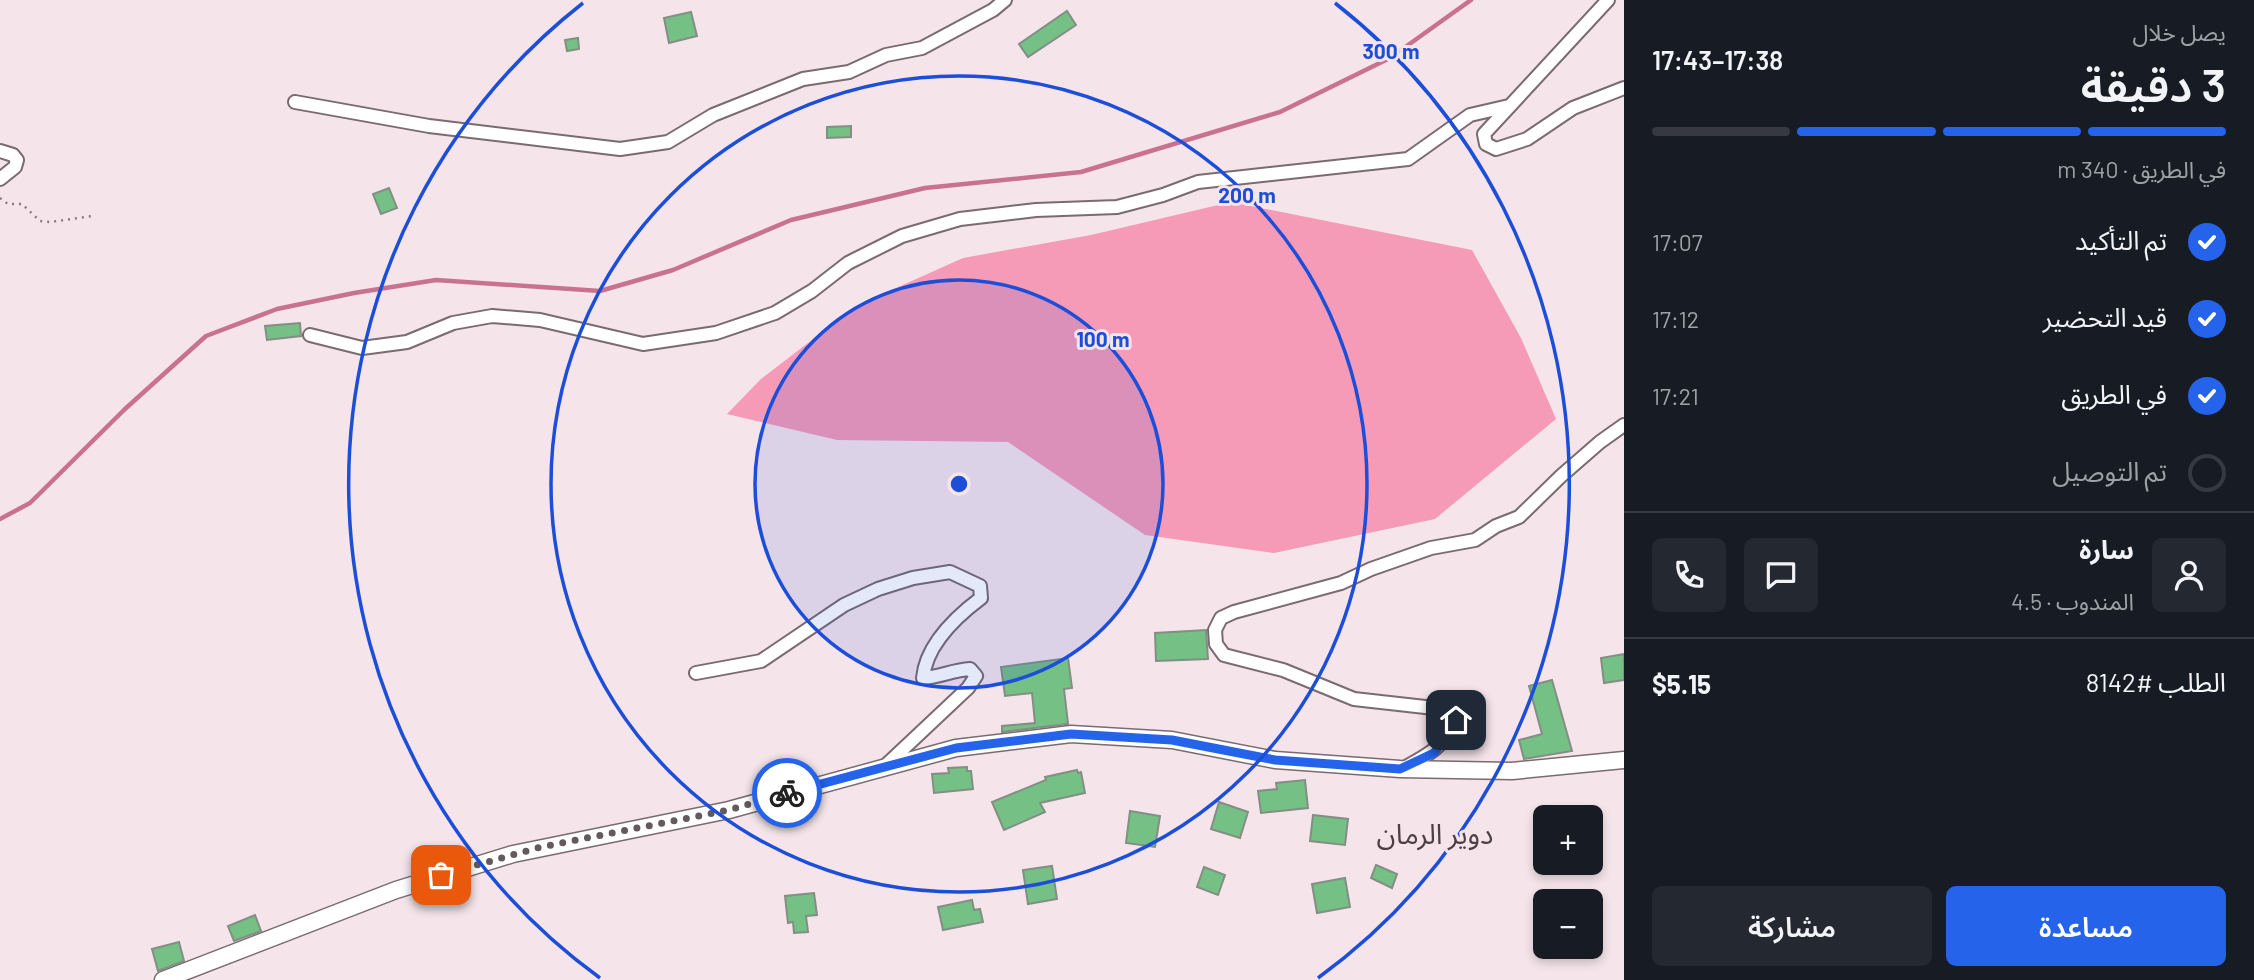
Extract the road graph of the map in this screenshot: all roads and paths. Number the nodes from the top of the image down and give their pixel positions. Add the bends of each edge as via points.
1 (1005, 0) edge
2 (1608, 0) edge
3 (1624, 88) edge
4 (295, 102) dead end
5 (1509, 106) junction
6 (0, 151) edge
7 (0, 179) edge
8 (0, 198) edge
9 (92, 216) dead end
10 (310, 335) dead end
11 (1624, 425) edge
12 (696, 673) dead end
13 (1624, 760) edge
14 (885, 767) junction
15 (1400, 769) junction
16 (163, 980) edge

1 - 4 street via 922,48 886,55 849,72 803,79 713,115 667,142 620,149 429,126
2 - 5 street
3 - 5 street via 1573,108 1527,139 1496,149 1486,145 1483,134
5 - 10 street via 1470,115 1408,159 1198,182 1117,207 960,219 902,236 848,263 775,313 716,333 642,344 540,320 492,316 453,323 407,342 362,348
6 - 7 street via 18,160
8 - 9 path via 8,204 22,204 40,221
11 - 15 street via 1519,517 1475,540 1432,548 1341,583 1221,618 1214,630 1224,655 1283,670 1354,699 1450,713 1456,720 1434,753
12 - 14 street via 761,661 844,605 913,578 950,572 980,586 981,598 942,635 923,678 970,669 976,676
13 - 15 street via 1512,771
14 - 15 street via 956,748 1071,734 1172,740 1275,760
14 - 16 street via 729,810 567,841 457,870

